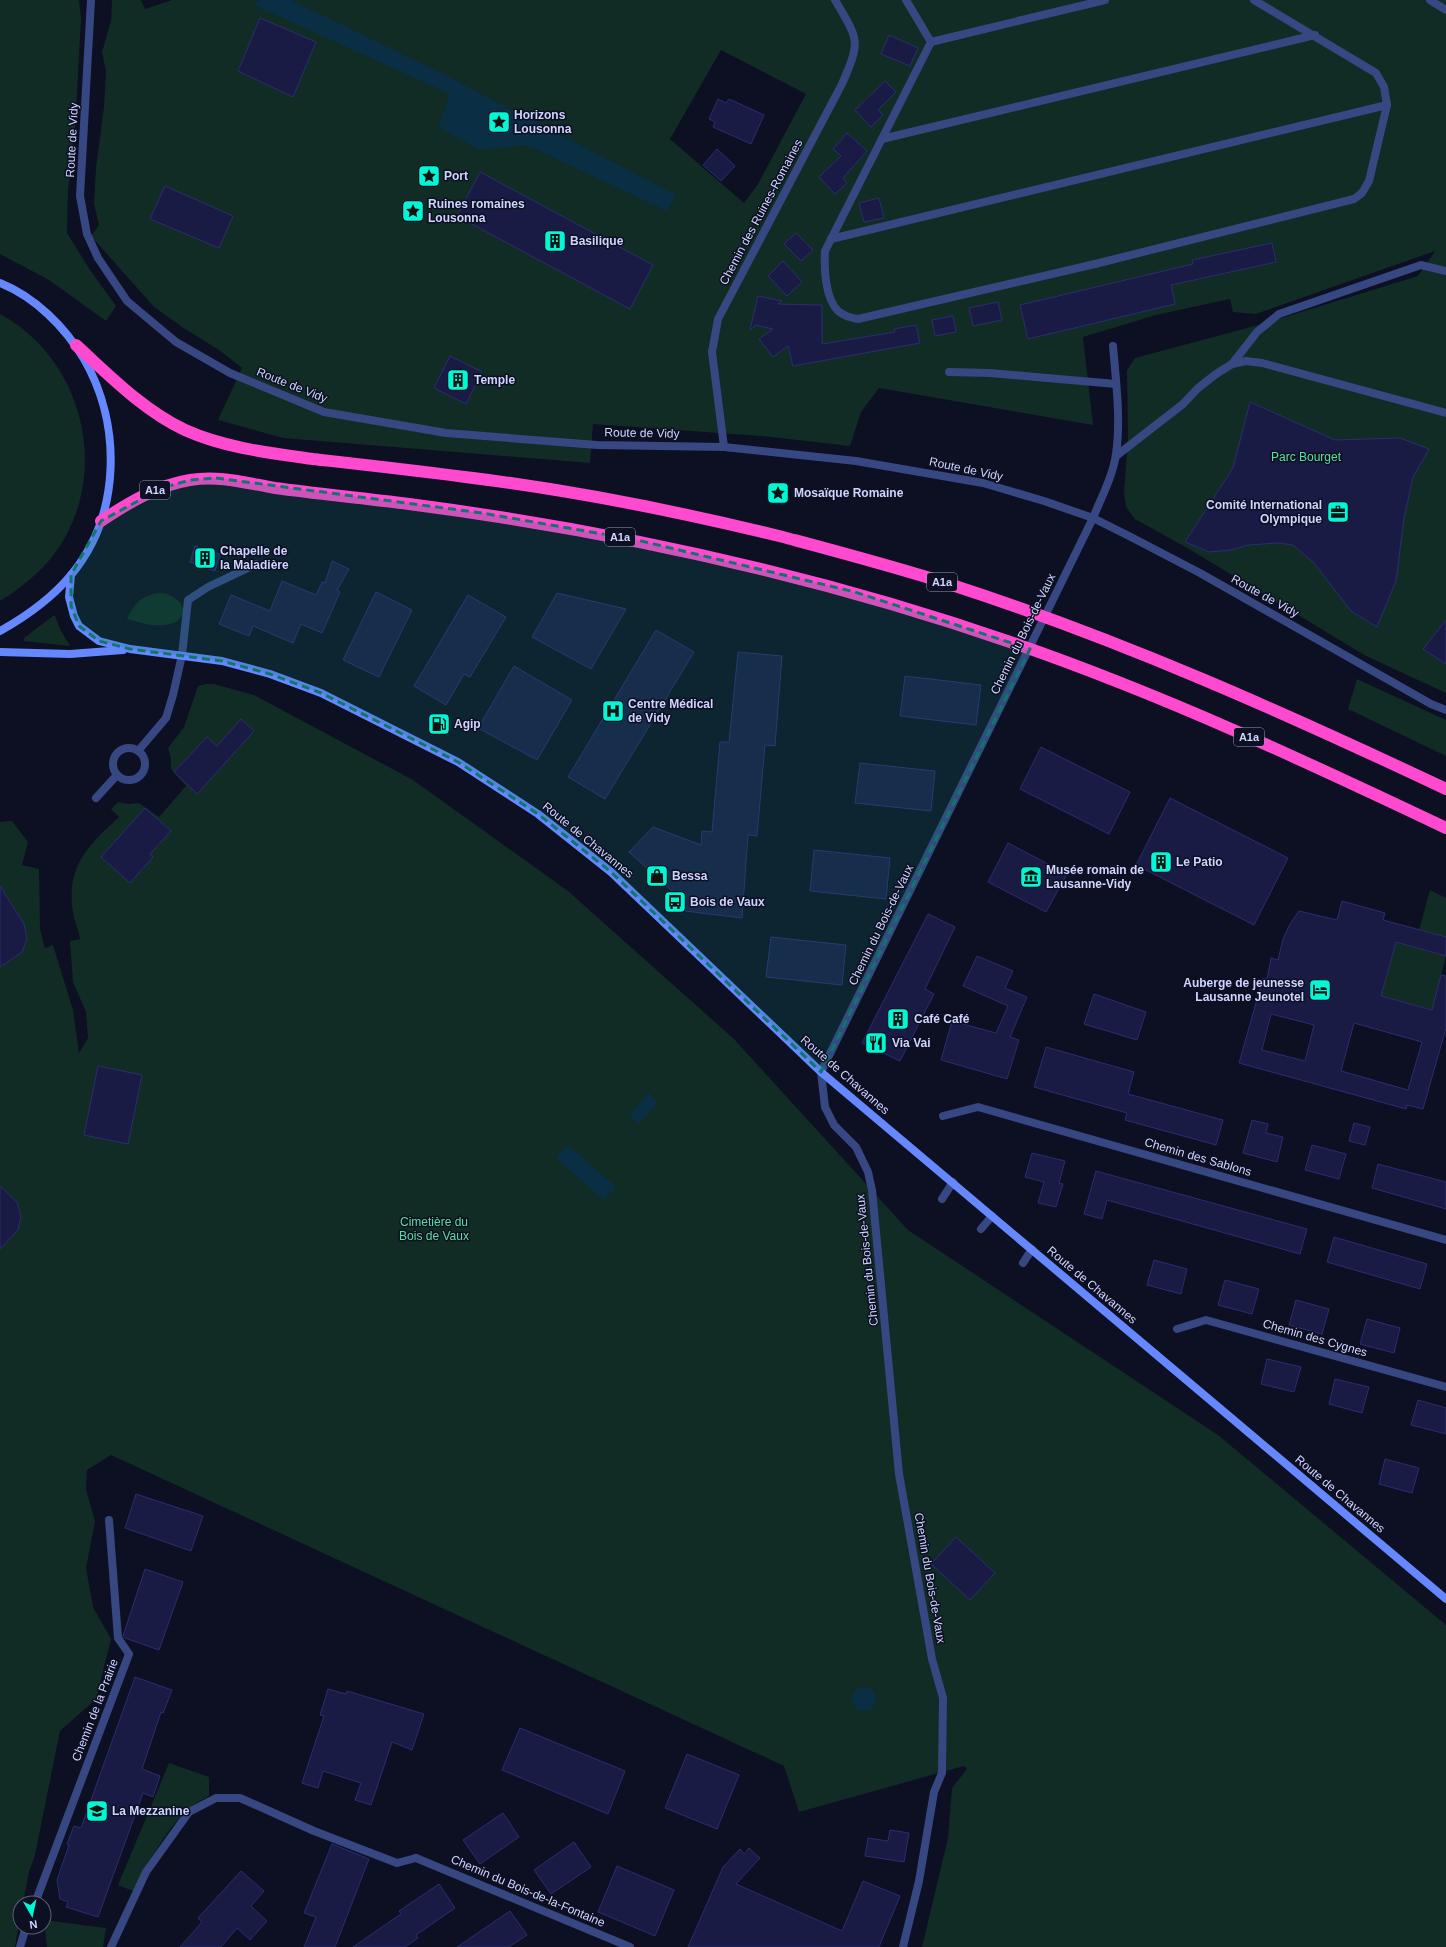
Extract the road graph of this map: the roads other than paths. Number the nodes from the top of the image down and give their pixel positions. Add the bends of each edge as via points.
1 (91, 0) edge
2 (835, 0) edge
3 (906, 0) edge
4 (1105, 0) edge
5 (1254, 0) edge
6 (1430, 0) edge
7 (1446, 10) edge
8 (1315, 35) junction
9 (931, 42) junction
10 (1387, 105) junction
11 (882, 139) junction
12 (832, 239) junction
13 (1446, 271) edge
14 (0, 283) edge
15 (76, 345) junction
16 (1112, 346) dead end
17 (1232, 364) junction
18 (949, 372) dead end
19 (1116, 384) junction
20 (1446, 413) edge
21 (724, 447) junction
22 (1116, 456) junction
23 (1093, 518) junction
24 (101, 521) junction
25 (256, 564) dead end
26 (71, 575) junction
27 (0, 631) edge
28 (130, 649) junction
29 (0, 652) edge
30 (182, 655) junction
31 (1446, 710) edge
32 (138, 751) junction
33 (118, 775) junction
34 (1446, 789) edge
35 (96, 798) dead end
36 (1446, 828) edge
37 (821, 1072) junction
38 (943, 1116) dead end
39 (953, 1182) junction
40 (942, 1199) dead end
41 (992, 1216) junction
42 (981, 1229) dead end
43 (1446, 1240) edge
44 (1032, 1249) junction
45 (1023, 1263) dead end
46 (1177, 1329) dead end
47 (1446, 1387) edge
48 (109, 1520) dead end
49 (1446, 1599) edge
50 (38, 1895) edge
51 (24, 1935) edge
52 (20, 1947) edge
53 (111, 1947) edge
54 (630, 1947) edge
55 (903, 1947) edge

1 - 21 street, Route de Vidy via 80,196 87,234 98,258 127,301 176,342 230,373 324,412 446,433 597,445
2 - 21 street, Chemin des Ruines-Romaines via 854,32 855,54 842,84 718,319 712,352
3 - 9 street
4 - 9 street
5 - 8 street
6 - 7 street
8 - 10 street via 1376,73 1384,87
8 - 11 street
9 - 11 street
10 - 12 street
10 - 12 street via 1369,181 1362,193 1354,199 1095,264 858,319 838,311 832,300 824,266 825,251
11 - 12 street
13 - 17 street via 1421,265 1279,314 1257,332
14 - 15 main road via 30,300 55,320
15 - 24 main road via 94,377 106,412 112,448 110,485
15 - 34 highway, A1a via 152,412 212,440 303,457 542,488 703,519 869,561 950,584 1154,659
16 - 19 street, Chemin du Bois-de-Vaux
17 - 20 street via 1262,362 1412,400
17 - 22 street via 1197,389 1183,404
18 - 19 street
19 - 22 street, Chemin du Bois-de-Vaux
21 - 23 street, Route de Vidy via 856,461 983,483
22 - 23 street, Chemin du Bois-de-Vaux
23 - 31 street, Route de Vidy via 1200,573 1431,704
23 - 37 street, Chemin du Bois-de-Vaux
24 - 26 main road via 83,558
24 - 36 highway, A1a via 121,507 162,488 190,480 232,479 276,488 516,518 637,540 774,571 855,592 1047,655 1184,709
25 - 30 street via 208,587 188,600
26 - 27 main road via 45,602 21,620
26 - 28 main road, Route de Chavannes via 71,606 79,626 99,641
28 - 29 main road, Route de Chavannes via 70,654
28 - 30 main road, Route de Chavannes
30 - 32 street via 166,718
30 - 37 main road, Route de Chavannes via 222,661 270,674 321,693 458,762 524,804 611,872
32 - 33 street via 126,748 114,756 113,766
32 - 33 street via 144,759 144,770 141,774 127,780
33 - 35 street
37 - 39 main road, Route de Chavannes
37 - 55 street, Chemin du Bois-de-Vaux via 825,1107 834,1125 856,1147 868,1172 872,1190 899,1474 932,1659 943,1698 942,1773 934,1792 919,1881
38 - 43 street, Chemin des Sablons via 978,1107
39 - 40 street
39 - 41 main road, Route de Chavannes
41 - 42 street
41 - 44 main road, Route de Chavannes
44 - 45 street
44 - 49 main road, Route de Chavannes
46 - 47 street, Chemin des Cygnes via 1206,1320
48 - 50 street, Chemin de la Prairie via 118,1638 129,1654
51 - 52 street
53 - 54 street, Chemin du Bois-de-la-Fontaine via 146,1872 189,1812 216,1798 240,1798 396,1863 416,1858

